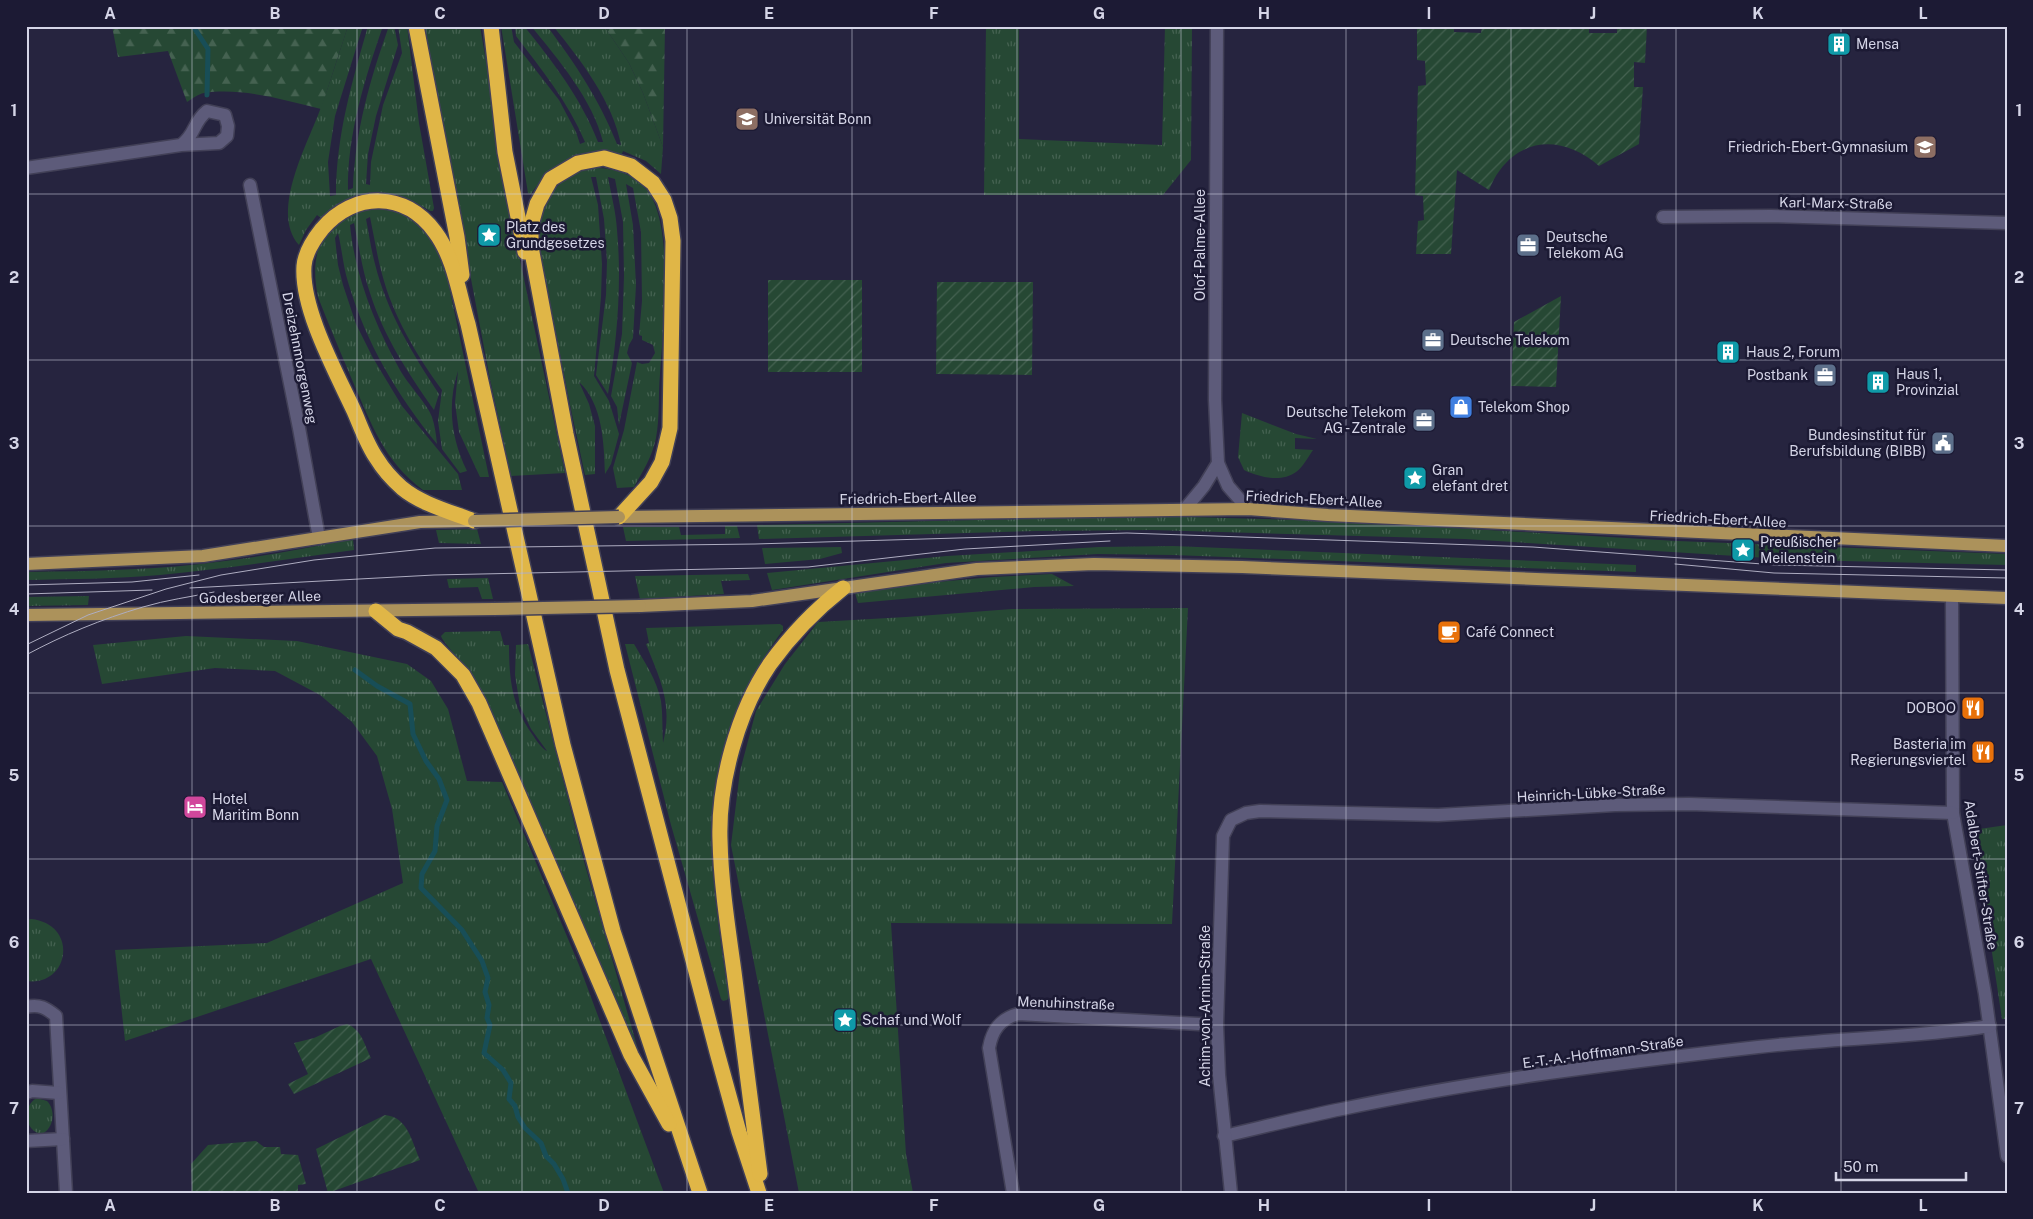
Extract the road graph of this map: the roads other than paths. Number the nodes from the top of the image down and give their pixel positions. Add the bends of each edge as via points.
1 (416, 26) edge
2 (491, 26) edge
3 (1217, 26) edge
4 (181, 145) dead end
5 (26, 168) edge
6 (250, 185) dead end
7 (1664, 217) dead end
8 (2007, 223) edge
9 (468, 324) junction
10 (550, 350) junction
11 (1218, 463) junction
12 (1248, 509) junction
13 (1185, 510) junction
14 (619, 517) junction
15 (474, 521) junction
16 (319, 538) junction
17 (2007, 546) edge
18 (26, 564) edge
19 (843, 588) junction
20 (1952, 597) junction
21 (2007, 598) edge
22 (376, 611) junction
23 (26, 614) edge
24 (1954, 813) junction
25 (1231, 820) joint
26 (26, 1007) edge
27 (1217, 1024) junction
28 (1990, 1026) junction
29 (59, 1092) junction
30 (26, 1093) edge
31 (1224, 1136) junction
32 (63, 1140) junction
33 (26, 1141) edge
34 (687, 1156) junction
35 (2007, 1156) edge
36 (66, 1193) edge
37 (700, 1193) edge
38 (761, 1193) edge
39 (1013, 1193) edge
40 (1231, 1193) edge

1 - 9 highway via 457,237
2 - 10 highway via 505,152 517,217
3 - 11 street, Olof-Palme-Allee via 1215,400
4 - 5 street
6 - 16 street, Dreizehnmorgenweg
7 - 8 street, Karl-Marx-Straße via 1771,216
9 - 15 highway via 449,256 436,232 415,212 389,201 360,202 336,215 315,238 304,265 306,298 376,459 402,488 423,501
9 - 34 highway via 563,745 614,930
10 - 14 highway via 531,248 531,225 537,204 551,179 578,163 604,158 631,166 653,183 670,218 673,263 670,428 662,462 651,482
10 - 38 highway via 617,670 739,1132
11 - 12 street, Olof-Palme-Allee via 1228,486
11 - 13 street
12 - 13 main road, Friedrich-Ebert-Allee
12 - 17 main road, Friedrich-Ebert-Allee
13 - 14 main road, Friedrich-Ebert-Allee
14 - 15 main road, Friedrich-Ebert-Allee, bridge
15 - 16 main road via 420,522
16 - 18 main road via 202,556
19 - 20 main road via 977,569 1094,564 1242,567
19 - 22 main road, Godesberger Allee, bridge via 752,601
19 - 38 highway via 798,628 770,665 755,691 726,774 720,840
20 - 21 main road
20 - 24 street, Adalbert-Stifter-Straße
22 - 23 main road, Godesberger Allee
22 - 34 highway via 398,629 436,648 462,675 475,696 631,1055
24 - 25 street, Heinrich-Lübke-Straße via 1689,804 1438,815 1260,811
24 - 28 street, Adalbert-Stifter-Straße
25 - 27 street, Achim-von-Arnim-Straße via 1223,836
26 - 29 street via 45,1007 56,1016
27 - 31 street, Achim-von-Arnim-Straße
27 - 39 street, Menuhinstraße via 1018,1014 1002,1020 993,1032 990,1048
28 - 31 street, E.-T.-A.-Hoffmann-Straße via 1960,1031 1809,1041 1613,1064 1361,1105
28 - 35 street, Adalbert-Stifter-Straße
29 - 30 street
29 - 32 street
31 - 40 street, Achim-von-Arnim-Straße
32 - 33 street
32 - 36 street
34 - 37 highway

